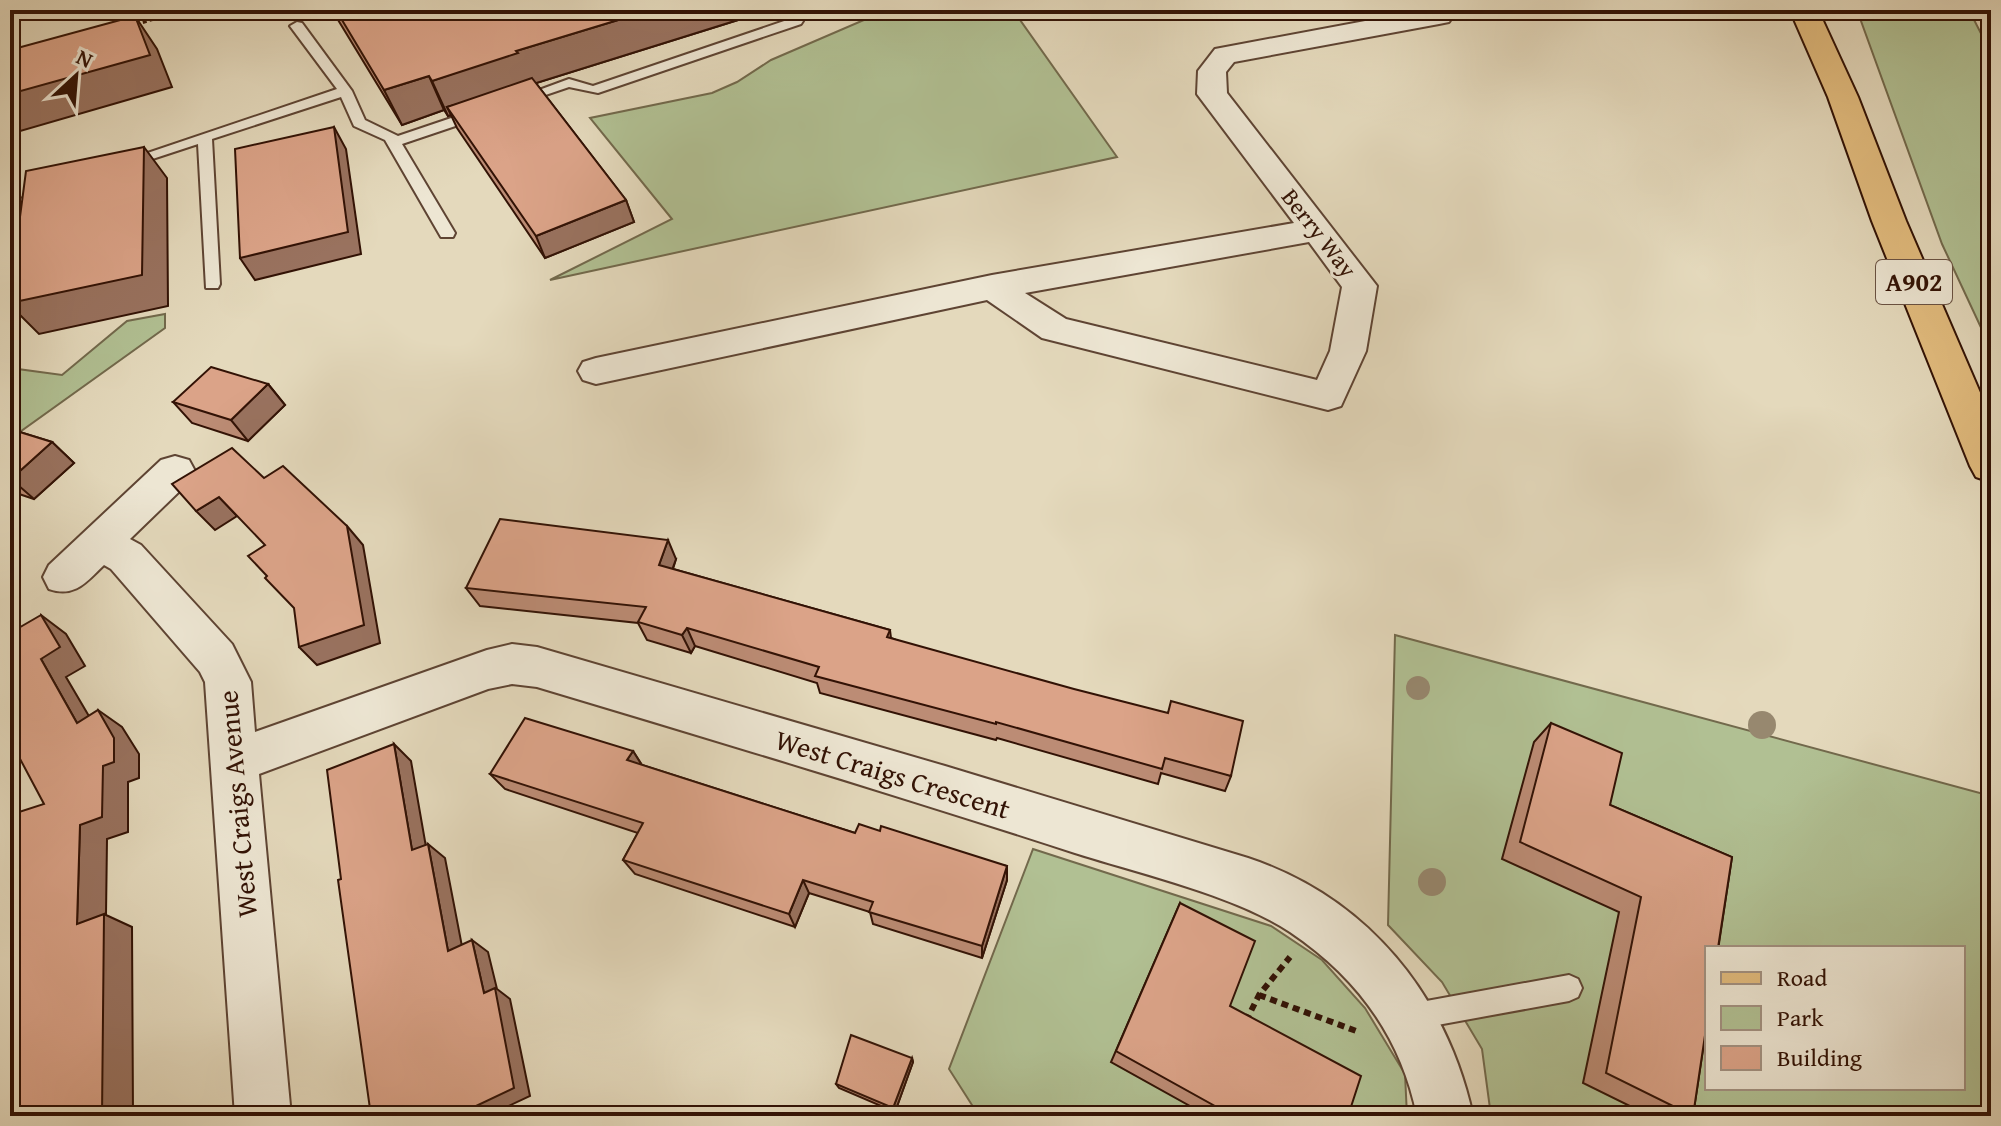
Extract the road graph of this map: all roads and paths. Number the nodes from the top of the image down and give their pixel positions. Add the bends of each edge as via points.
1 (182, 10) edge
2 (1438, 10) edge
3 (1804, 10) edge
4 (1831, 10) edge
5 (796, 21) dead end
6 (132, 25) edge
7 (297, 26) dead end
8 (345, 91) junction
9 (1843, 97) junction
10 (205, 136) junction
11 (394, 142) junction
12 (105, 170) edge
13 (61, 185) edge
14 (10, 210) edge
15 (1317, 230) junction
16 (447, 233) dead end
17 (212, 284) dead end
18 (992, 287) junction
19 (596, 371) dead end
20 (1991, 466) edge
21 (175, 471) dead end
22 (100, 543) junction
23 (64, 577) dead end
24 (234, 761) junction
25 (1317, 921) junction
26 (1569, 988) dead end
27 (1259, 995) junction
28 (1241, 1032) edge
29 (1419, 1038) junction
30 (263, 1116) edge
31 (1445, 1116) edge

1 - 6 path
2 - 15 street, Berry Way via 1439,16 1225,55 1212,71 1212,94
3 - 9 main road, A902
4 - 9 main road, A902
5 - 11 lane via 593,90 569,83
7 - 8 lane
8 - 10 lane
8 - 11 lane via 359,123
9 - 20 main road, A902
10 - 12 lane
10 - 17 lane
11 - 16 lane
13 - 14 lane
15 - 18 street
15 - 18 street, Berry Way via 1360,286 1348,351 1328,396 1055,329
18 - 19 street
21 - 22 street
22 - 23 street
22 - 24 street, West Craigs Avenue via 126,557 216,658 228,682
24 - 25 street, West Craigs Crescent via 487,670 512,664 537,667 1241,882 1279,896
24 - 30 street, West Craigs Avenue
25 - 27 path
25 - 29 street, West Craigs Crescent via 1370,964
26 - 29 lane
27 - 28 path
27 - 29 path
29 - 31 street, West Craigs Crescent via 1443,1097

